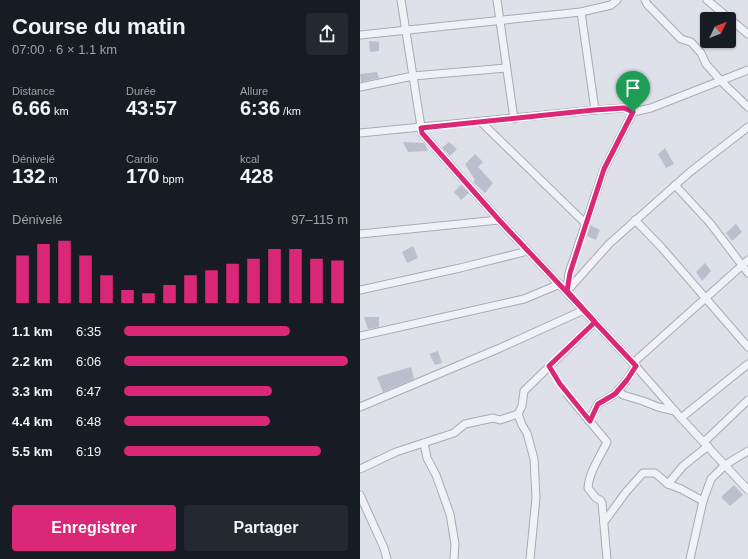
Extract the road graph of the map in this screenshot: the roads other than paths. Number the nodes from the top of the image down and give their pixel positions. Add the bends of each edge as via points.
1 (401, 0) edge
2 (497, 0) edge
3 (617, 0) edge
4 (645, 0) edge
5 (707, 0) edge
6 (580, 12) junction
7 (500, 20) junction
8 (405, 30) junction
9 (748, 34) edge
10 (360, 35) edge
11 (506, 68) junction
12 (748, 70) edge
13 (413, 76) junction
14 (721, 81) junction
15 (360, 87) edge
16 (748, 107) edge
17 (594, 110) junction
18 (633, 112) junction
19 (514, 119) junction
20 (481, 122) junction
21 (748, 127) edge
22 (421, 128) junction
23 (360, 133) edge
24 (675, 185) junction
25 (499, 220) junction
26 (635, 220) junction
27 (585, 223) junction
28 (360, 234) edge
29 (528, 251) junction
30 (748, 260) edge
31 (742, 266) junction
32 (748, 273) edge
33 (560, 284) junction
34 (360, 290) edge
35 (567, 291) junction
36 (706, 298) junction
37 (584, 310) junction
38 (595, 322) junction
39 (360, 336) edge
40 (748, 347) edge
41 (635, 364) junction
42 (748, 364) edge
43 (618, 390) junction
44 (567, 394) road end
45 (748, 400) edge
46 (360, 407) edge
47 (675, 411) junction
48 (518, 414) junction
49 (681, 418) junction
50 (590, 421) junction
51 (424, 443) junction
52 (706, 444) junction
53 (748, 451) edge
54 (725, 465) junction
55 (360, 469) edge
56 (668, 484) junction
57 (748, 490) edge
58 (360, 495) edge
59 (703, 501) junction
60 (604, 522) junction
61 (386, 559) edge
62 (454, 559) edge
63 (530, 559) edge
64 (607, 559) edge
65 (690, 559) edge

1 - 8 street
2 - 7 street
3 - 6 street via 611,6
4 - 14 street via 681,39 691,42
5 - 9 street
6 - 7 street
6 - 17 street
7 - 8 street
7 - 11 street
8 - 10 street
8 - 13 street
11 - 13 street
11 - 19 street
12 - 14 street
13 - 15 street
13 - 22 street
14 - 16 street
14 - 18 street via 651,108
17 - 18 street via 624,108
17 - 19 street
18 - 27 street via 604,169
19 - 20 street
20 - 22 street
20 - 27 street
21 - 24 street
22 - 23 street
22 - 25 street via 422,133
24 - 26 street
24 - 31 street via 710,223
25 - 28 street
25 - 29 street
26 - 35 street via 609,244
26 - 36 street
27 - 35 street
29 - 33 street
29 - 34 street
30 - 31 street
31 - 32 street
31 - 36 street
33 - 35 street
33 - 39 street via 524,299
35 - 37 street
36 - 40 street
36 - 41 street
37 - 38 street
37 - 46 street
38 - 41 street
38 - 48 street via 524,390
41 - 43 street via 627,380
41 - 47 street
42 - 49 street
43 - 47 street via 623,395
43 - 50 street via 598,404
44 - 50 street
45 - 52 street
47 - 49 street
48 - 51 street via 500,420 493,418 465,424 454,433
48 - 63 street via 527,433 534,459 536,498
49 - 52 street
50 - 60 street via 607,442 588,482 588,488 602,503
51 - 55 street via 396,452
51 - 62 street via 427,458 450,514 455,544
52 - 54 street
52 - 56 street
53 - 54 street
54 - 57 street
54 - 59 street via 711,479
56 - 59 street
56 - 60 street via 655,473 643,473
58 - 61 street via 384,548
59 - 65 street
60 - 64 street

